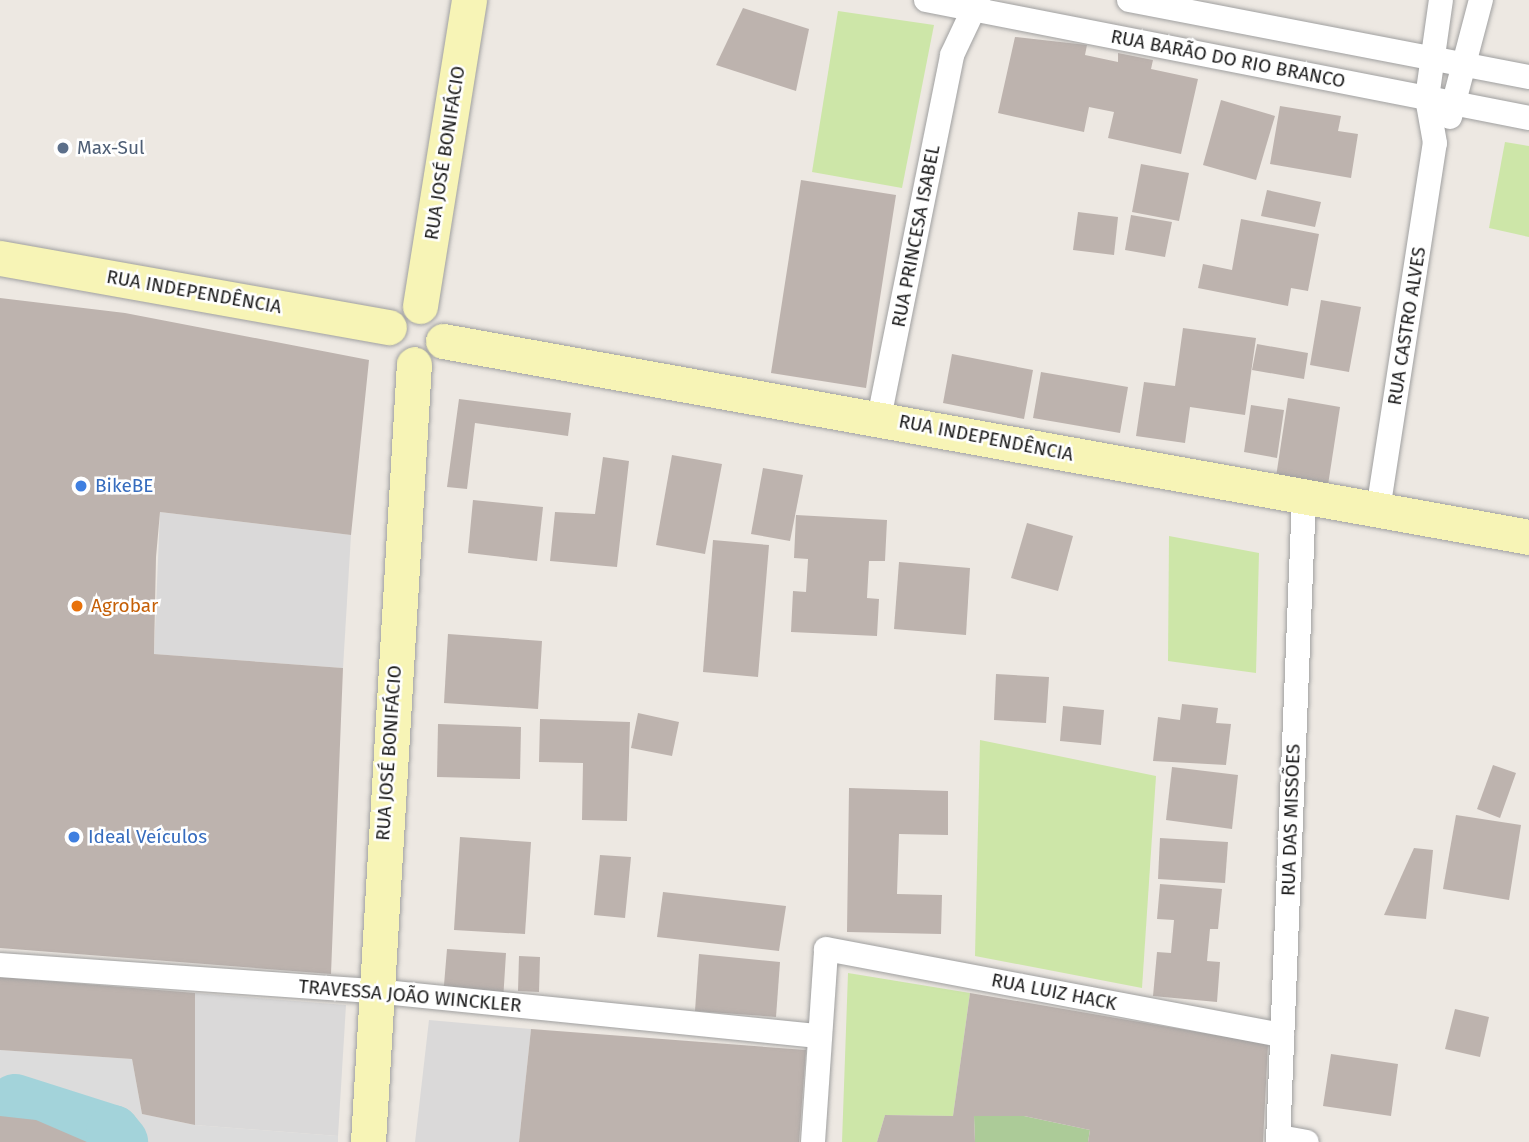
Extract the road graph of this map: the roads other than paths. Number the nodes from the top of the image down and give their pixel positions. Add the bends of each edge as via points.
1 (469, 0) edge
2 (1441, 0) edge
3 (1481, 0) edge
4 (936, 1) edge
5 (1134, 1) edge
6 (977, 5) edge
7 (1268, 27) junction
8 (1135, 41) junction
9 (952, 55) junction
10 (1431, 58) junction
11 (1263, 64) junction
12 (1467, 64) junction
13 (1529, 77) edge
14 (1427, 98) junction
15 (1457, 104) junction
16 (1529, 118) edge
17 (1435, 143) junction
18 (0, 258) edge
19 (421, 306) junction
20 (389, 327) junction
21 (443, 341) junction
22 (415, 364) junction
23 (879, 418) junction
24 (1304, 498) junction
25 (1378, 510) junction
26 (1529, 537) edge
27 (0, 965) edge
28 (374, 991) junction
29 (1282, 1035) junction
30 (819, 1036) junction
31 (1278, 1139) edge
32 (368, 1142) edge
33 (813, 1142) edge
34 (1307, 1142) edge

1 - 19 street, RUA JOSÉ BONIFÁCIO
2 - 10 street, RUA CASTRO ALVES
3 - 12 street, RUA CASTRO ALVES
4 - 6 street, RUA BARÃO DO RIO BRANCO
4 - 9 street, RUA PRINCESA ISABEL
5 - 7 street, RUA BARÃO DO RIO BRANCO
5 - 8 street
6 - 8 street, RUA BARÃO DO RIO BRANCO
6 - 9 street, RUA PRINCESA ISABEL
7 - 10 street, RUA BARÃO DO RIO BRANCO
7 - 11 street
8 - 11 street, RUA BARÃO DO RIO BRANCO
9 - 23 street, RUA PRINCESA ISABEL
10 - 12 street, RUA BARÃO DO RIO BRANCO
10 - 14 street, RUA CASTRO ALVES
11 - 14 street, RUA BARÃO DO RIO BRANCO
12 - 13 street, RUA BARÃO DO RIO BRANCO
12 - 15 street, RUA CASTRO ALVES
14 - 15 street, RUA BARÃO DO RIO BRANCO
14 - 17 street, RUA CASTRO ALVES
15 - 16 street, RUA BARÃO DO RIO BRANCO
15 - 17 street, RUA CASTRO ALVES
17 - 25 street, RUA CASTRO ALVES
18 - 20 street, RUA INDEPENDÊNCIA
19 - 20 street via 402,310
19 - 21 street via 436,317
20 - 22 street via 396,353
21 - 22 street via 438,352
21 - 23 street, RUA INDEPENDÊNCIA
22 - 28 street, RUA JOSÉ BONIFÁCIO
23 - 24 street, RUA INDEPENDÊNCIA
24 - 25 street, RUA INDEPENDÊNCIA
24 - 29 street, RUA DAS MISSÕES
25 - 26 street, RUA INDEPENDÊNCIA
27 - 28 street, TRAVESSA JOÃO WINCKLER
28 - 30 street, TRAVESSA JOÃO WINCKLER
28 - 32 street, RUA JOSÉ BONIFÁCIO
29 - 30 street, RUA LUIZ HACK via 826,949
29 - 31 street, RUA DAS MISSÕES
30 - 33 street
31 - 34 street

